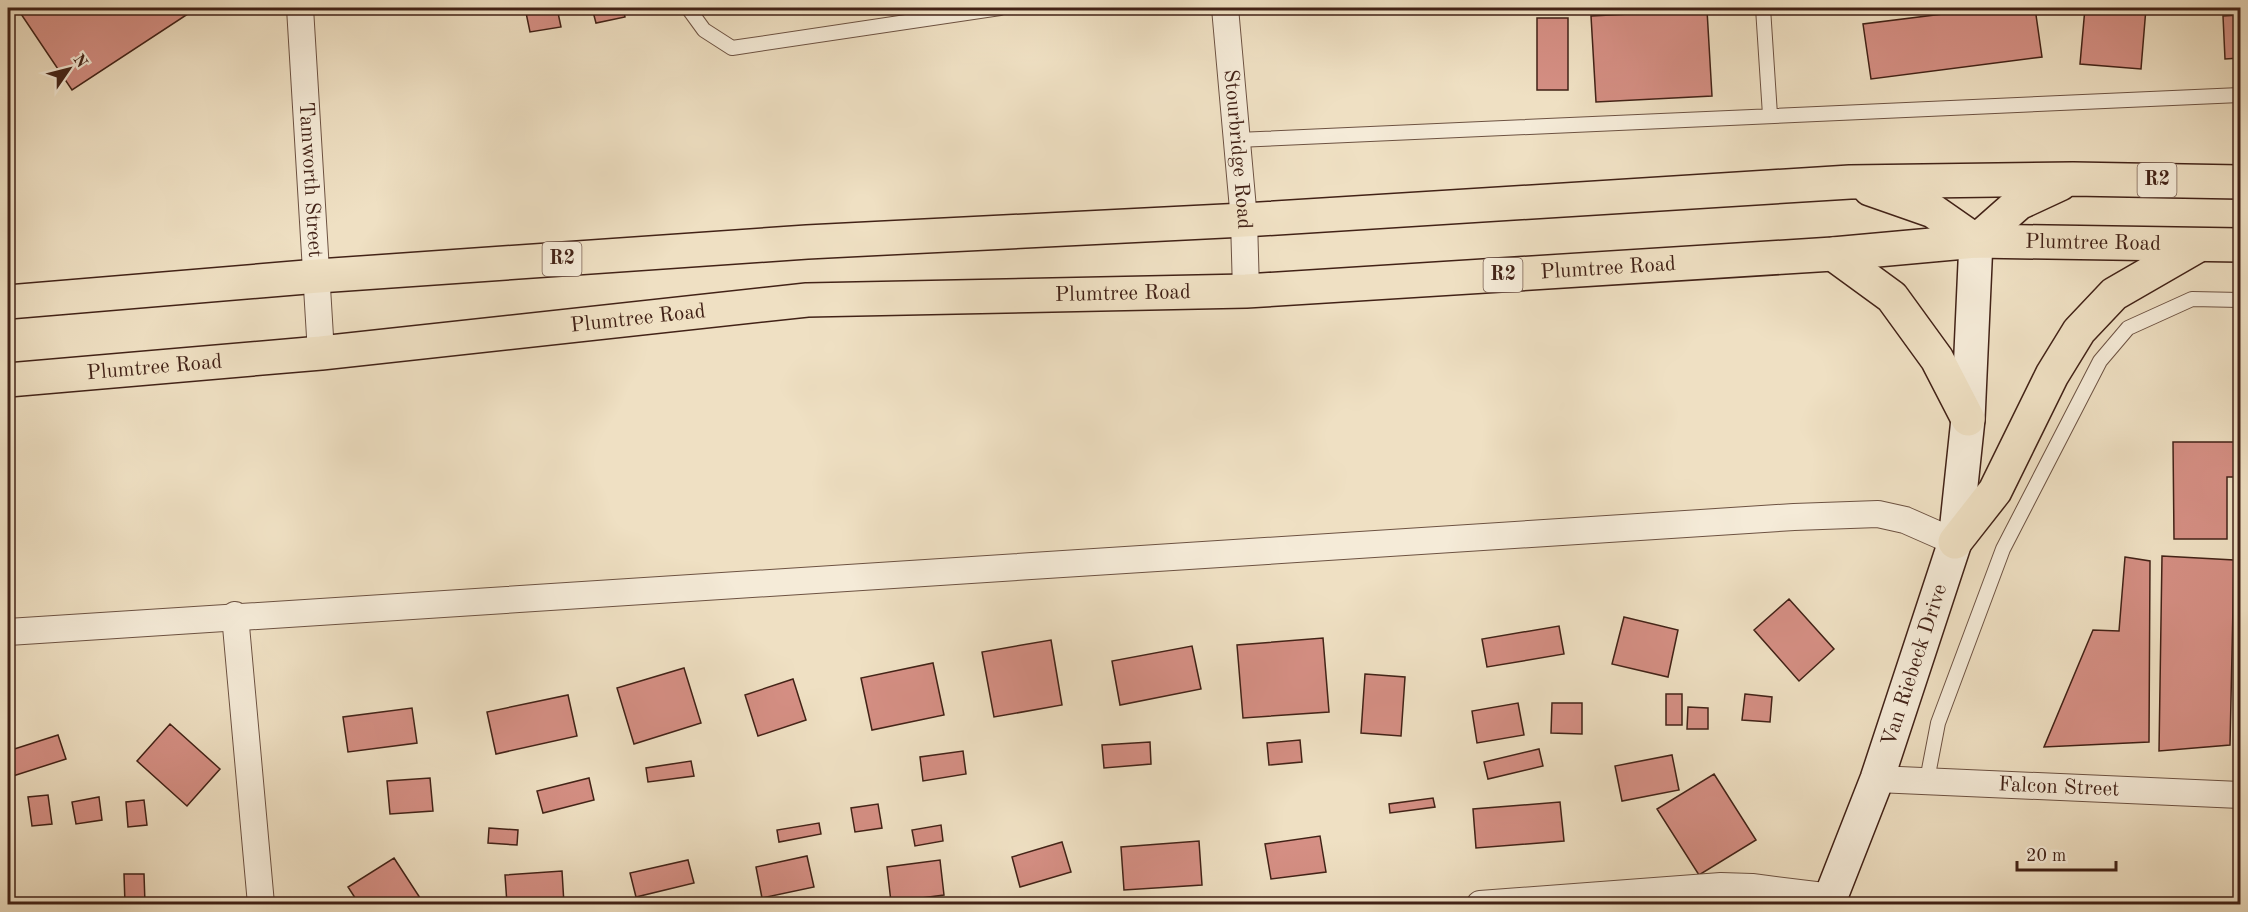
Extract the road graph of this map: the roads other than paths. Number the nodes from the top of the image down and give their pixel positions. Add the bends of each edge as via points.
1 (300, 8) edge
2 (688, 8) edge
3 (1000, 8) edge
4 (1225, 8) edge
5 (1763, 8) edge
6 (2241, 95) edge
7 (1770, 115) junction
8 (1237, 140) junction
9 (2073, 178) junction
10 (1850, 182) junction
11 (2241, 182) edge
12 (1244, 220) junction
13 (1976, 241) junction
14 (2199, 245) junction
15 (2241, 245) edge
16 (1833, 254) junction
17 (318, 276) junction
18 (1246, 291) junction
19 (2241, 300) edge
20 (8, 302) edge
21 (321, 353) junction
22 (8, 380) edge
23 (1968, 419) junction
24 (1955, 542) junction
25 (235, 615) junction
26 (8, 632) edge
27 (1877, 778) junction
28 (1927, 780) junction
29 (2241, 795) edge
30 (1830, 901) edge
31 (261, 904) edge
32 (1480, 904) edge

1 - 17 street, Tamworth Street
2 - 3 lane via 705,30 732,48
4 - 8 street, Stourbridge Road
5 - 7 lane
6 - 7 lane
7 - 8 lane
8 - 12 street, Stourbridge Road
9 - 10 highway, R2
9 - 11 highway, R2
9 - 13 highway via 2019,203
10 - 12 highway, R2
10 - 13 highway via 1933,211
12 - 17 highway, R2 via 807,243
12 - 18 street, Stourbridge Road
13 - 14 highway, Plumtree Road / R2
13 - 16 highway, Plumtree Road / R2
13 - 23 street, Van Riebeck Drive
14 - 15 highway, Plumtree Road / R2
14 - 24 highway via 2114,294 2079,331 2052,375 1995,491
16 - 18 highway, Plumtree Road / R2
16 - 23 highway via 1892,297 1936,359
17 - 20 highway, R2
17 - 21 street, Tamworth Street
18 - 21 highway, Plumtree Road / R2 via 807,300
19 - 28 lane via 2192,299 2128,328 2100,361 2003,549 1938,723
21 - 22 highway, Plumtree Road / R2
23 - 24 street, Van Riebeck Drive
24 - 25 street via 1905,520 1878,514 1794,517
24 - 27 street, Van Riebeck Drive
25 - 26 street
25 - 31 street
27 - 28 street, Falcon Street
27 - 30 street, Van Riebeck Drive
28 - 29 street, Falcon Street
30 - 32 street via 1752,887 1721,886

